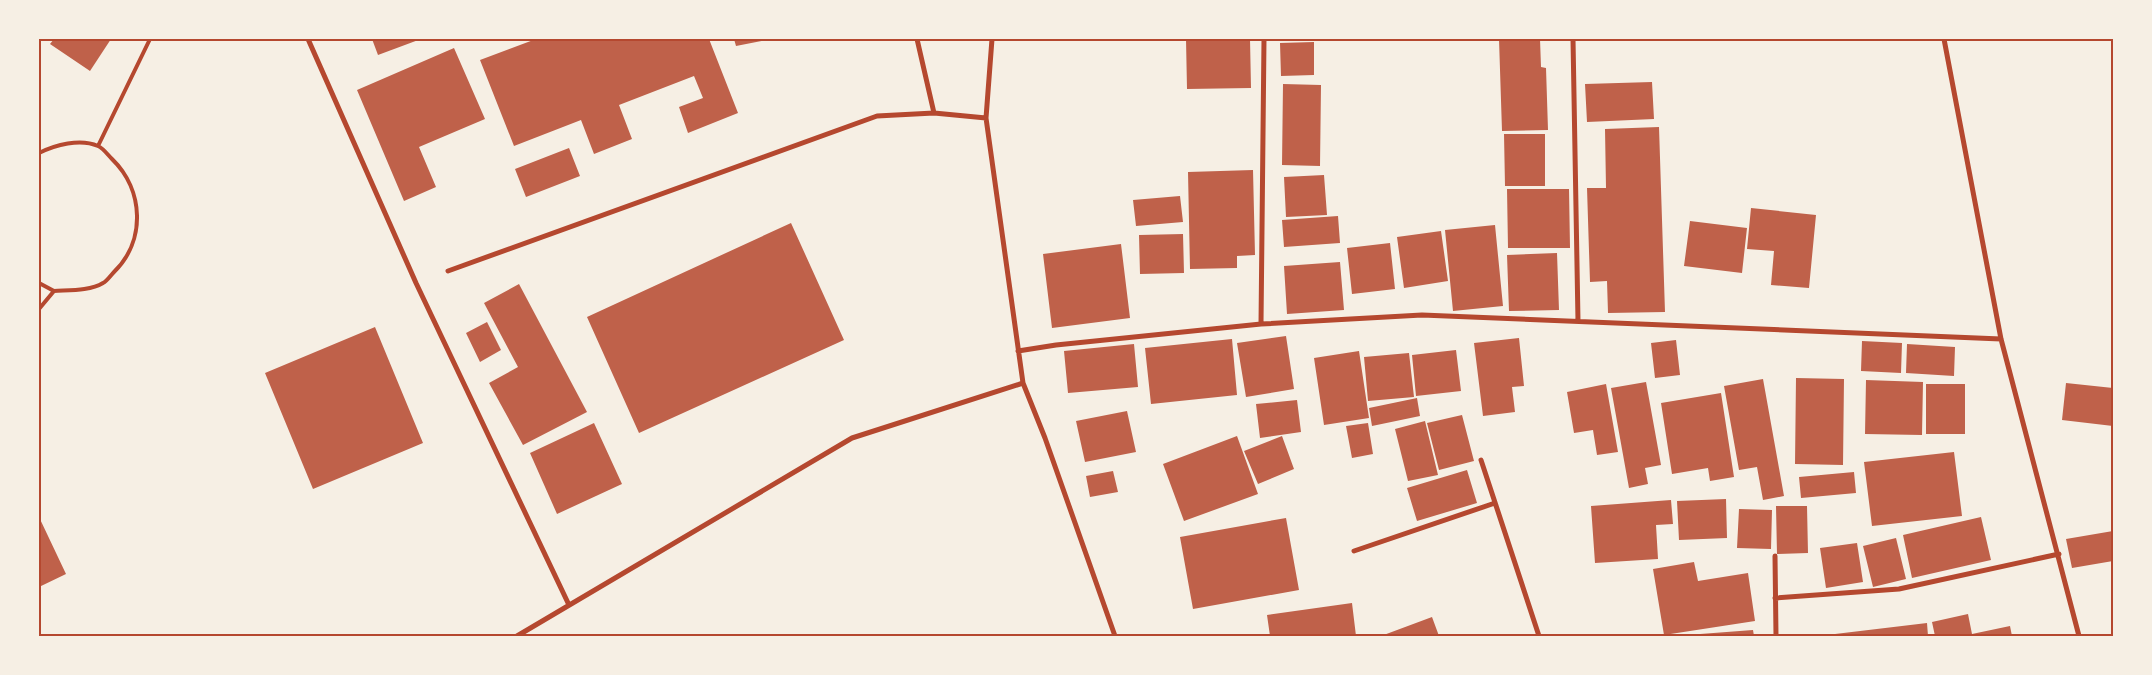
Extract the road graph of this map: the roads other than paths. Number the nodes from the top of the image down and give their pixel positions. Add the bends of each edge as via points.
1 (150, 39) edge
2 (308, 39) edge
3 (916, 39) edge
4 (992, 39) edge
5 (1264, 39) edge
6 (1573, 39) edge
7 (1944, 39) edge
8 (934, 113) junction
9 (986, 118) junction
10 (98, 146) junction
11 (39, 153) edge
12 (448, 271) dead end
13 (39, 283) edge
14 (54, 290) junction
15 (39, 309) edge
16 (1578, 322) junction
17 (1261, 324) junction
18 (2002, 339) junction
19 (1018, 351) junction
20 (1023, 383) junction
21 (1481, 460) dead end
22 (1495, 503) junction
23 (1354, 551) dead end
24 (2059, 554) junction
25 (1775, 556) dead end
26 (1774, 598) junction
27 (569, 605) junction
28 (517, 636) edge
29 (1116, 636) edge
30 (1539, 636) edge
31 (1776, 636) edge
32 (2079, 636) edge

1 - 10 lane
2 - 27 street via 416,283
3 - 8 street
4 - 9 street
5 - 17 street
6 - 16 street
7 - 18 street
8 - 9 street
8 - 12 street via 877,116
9 - 19 street
10 - 11 lane via 75,142
10 - 14 lane via 118,165 132,189 138,217 134,242 122,264 103,283 82,289
13 - 14 lane
14 - 15 lane
16 - 17 street via 1422,315
16 - 18 street
17 - 19 street
18 - 24 street
19 - 20 street
20 - 27 street via 852,438
20 - 29 street
21 - 22 street
22 - 23 street
22 - 30 street
24 - 26 street via 1899,589
24 - 32 street
25 - 26 street
26 - 31 street
27 - 28 street

